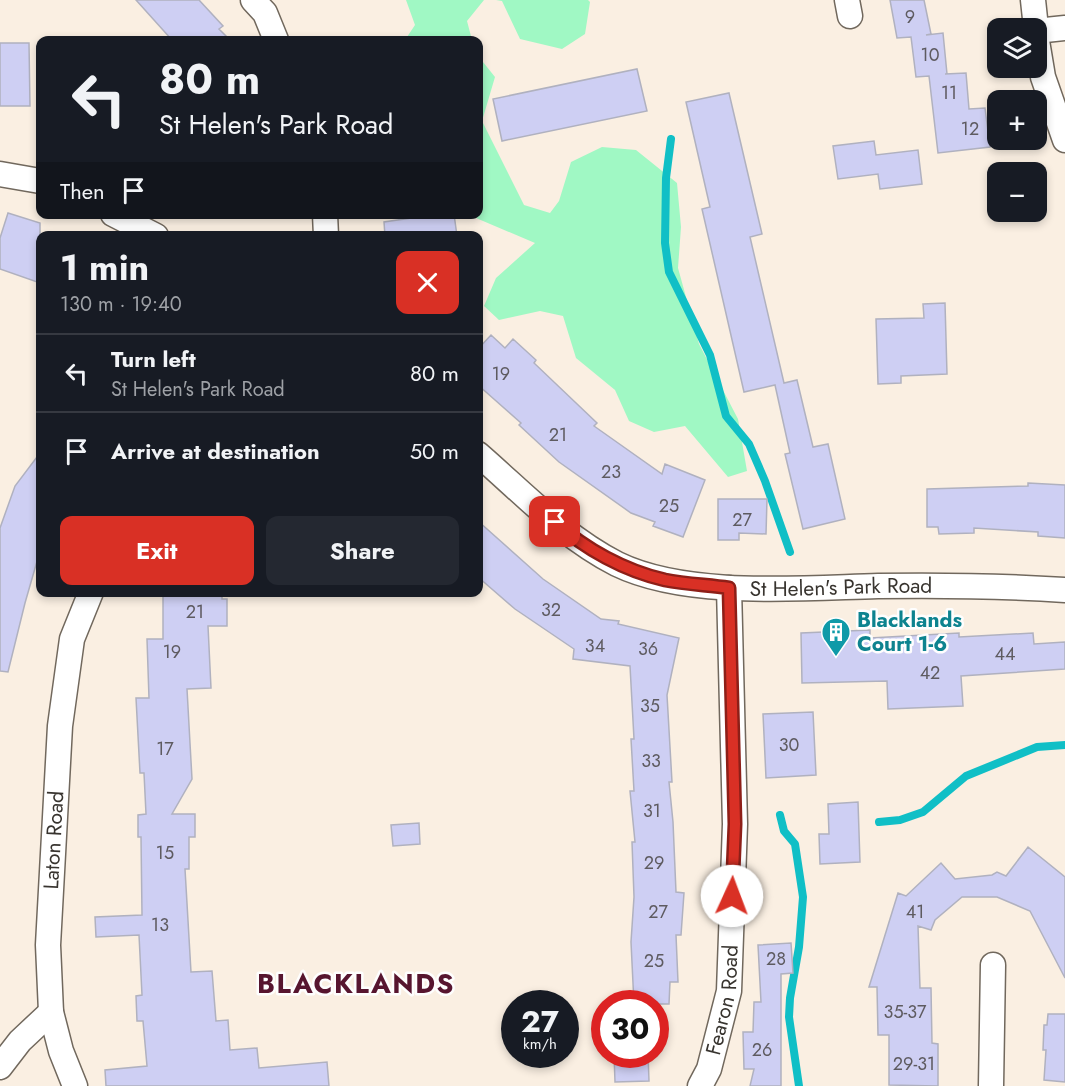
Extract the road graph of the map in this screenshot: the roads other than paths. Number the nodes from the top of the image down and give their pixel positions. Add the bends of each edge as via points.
1 (253, 0) edge
2 (1033, 0) edge
3 (1035, 18) edge
4 (1065, 28) edge
5 (1047, 30) edge
6 (274, 36) edge
7 (1043, 78) edge
8 (1065, 140) edge
9 (0, 174) edge
10 (36, 180) edge
11 (123, 219) edge
12 (146, 231) edge
13 (483, 458) edge
14 (729, 588) junction
15 (1065, 590) edge
16 (89, 597) edge
17 (993, 965) dead end
18 (51, 1012) junction
19 (0, 1067) edge
20 (75, 1086) edge
21 (700, 1086) edge
22 (991, 1086) edge

1 - 6 street via 265,14
2 - 3 street
4 - 5 street
7 - 8 street
9 - 10 street
11 - 12 street
13 - 14 street, St Helen's Park Road via 570,536 618,564 664,579
14 - 15 street, St Helen's Park Road
14 - 21 street, Fearon Road via 735,824 729,991 709,1069
16 - 18 street, Laton Road via 72,639 60,726 48,945
17 - 22 street
18 - 19 street
18 - 20 street, Laton Road

